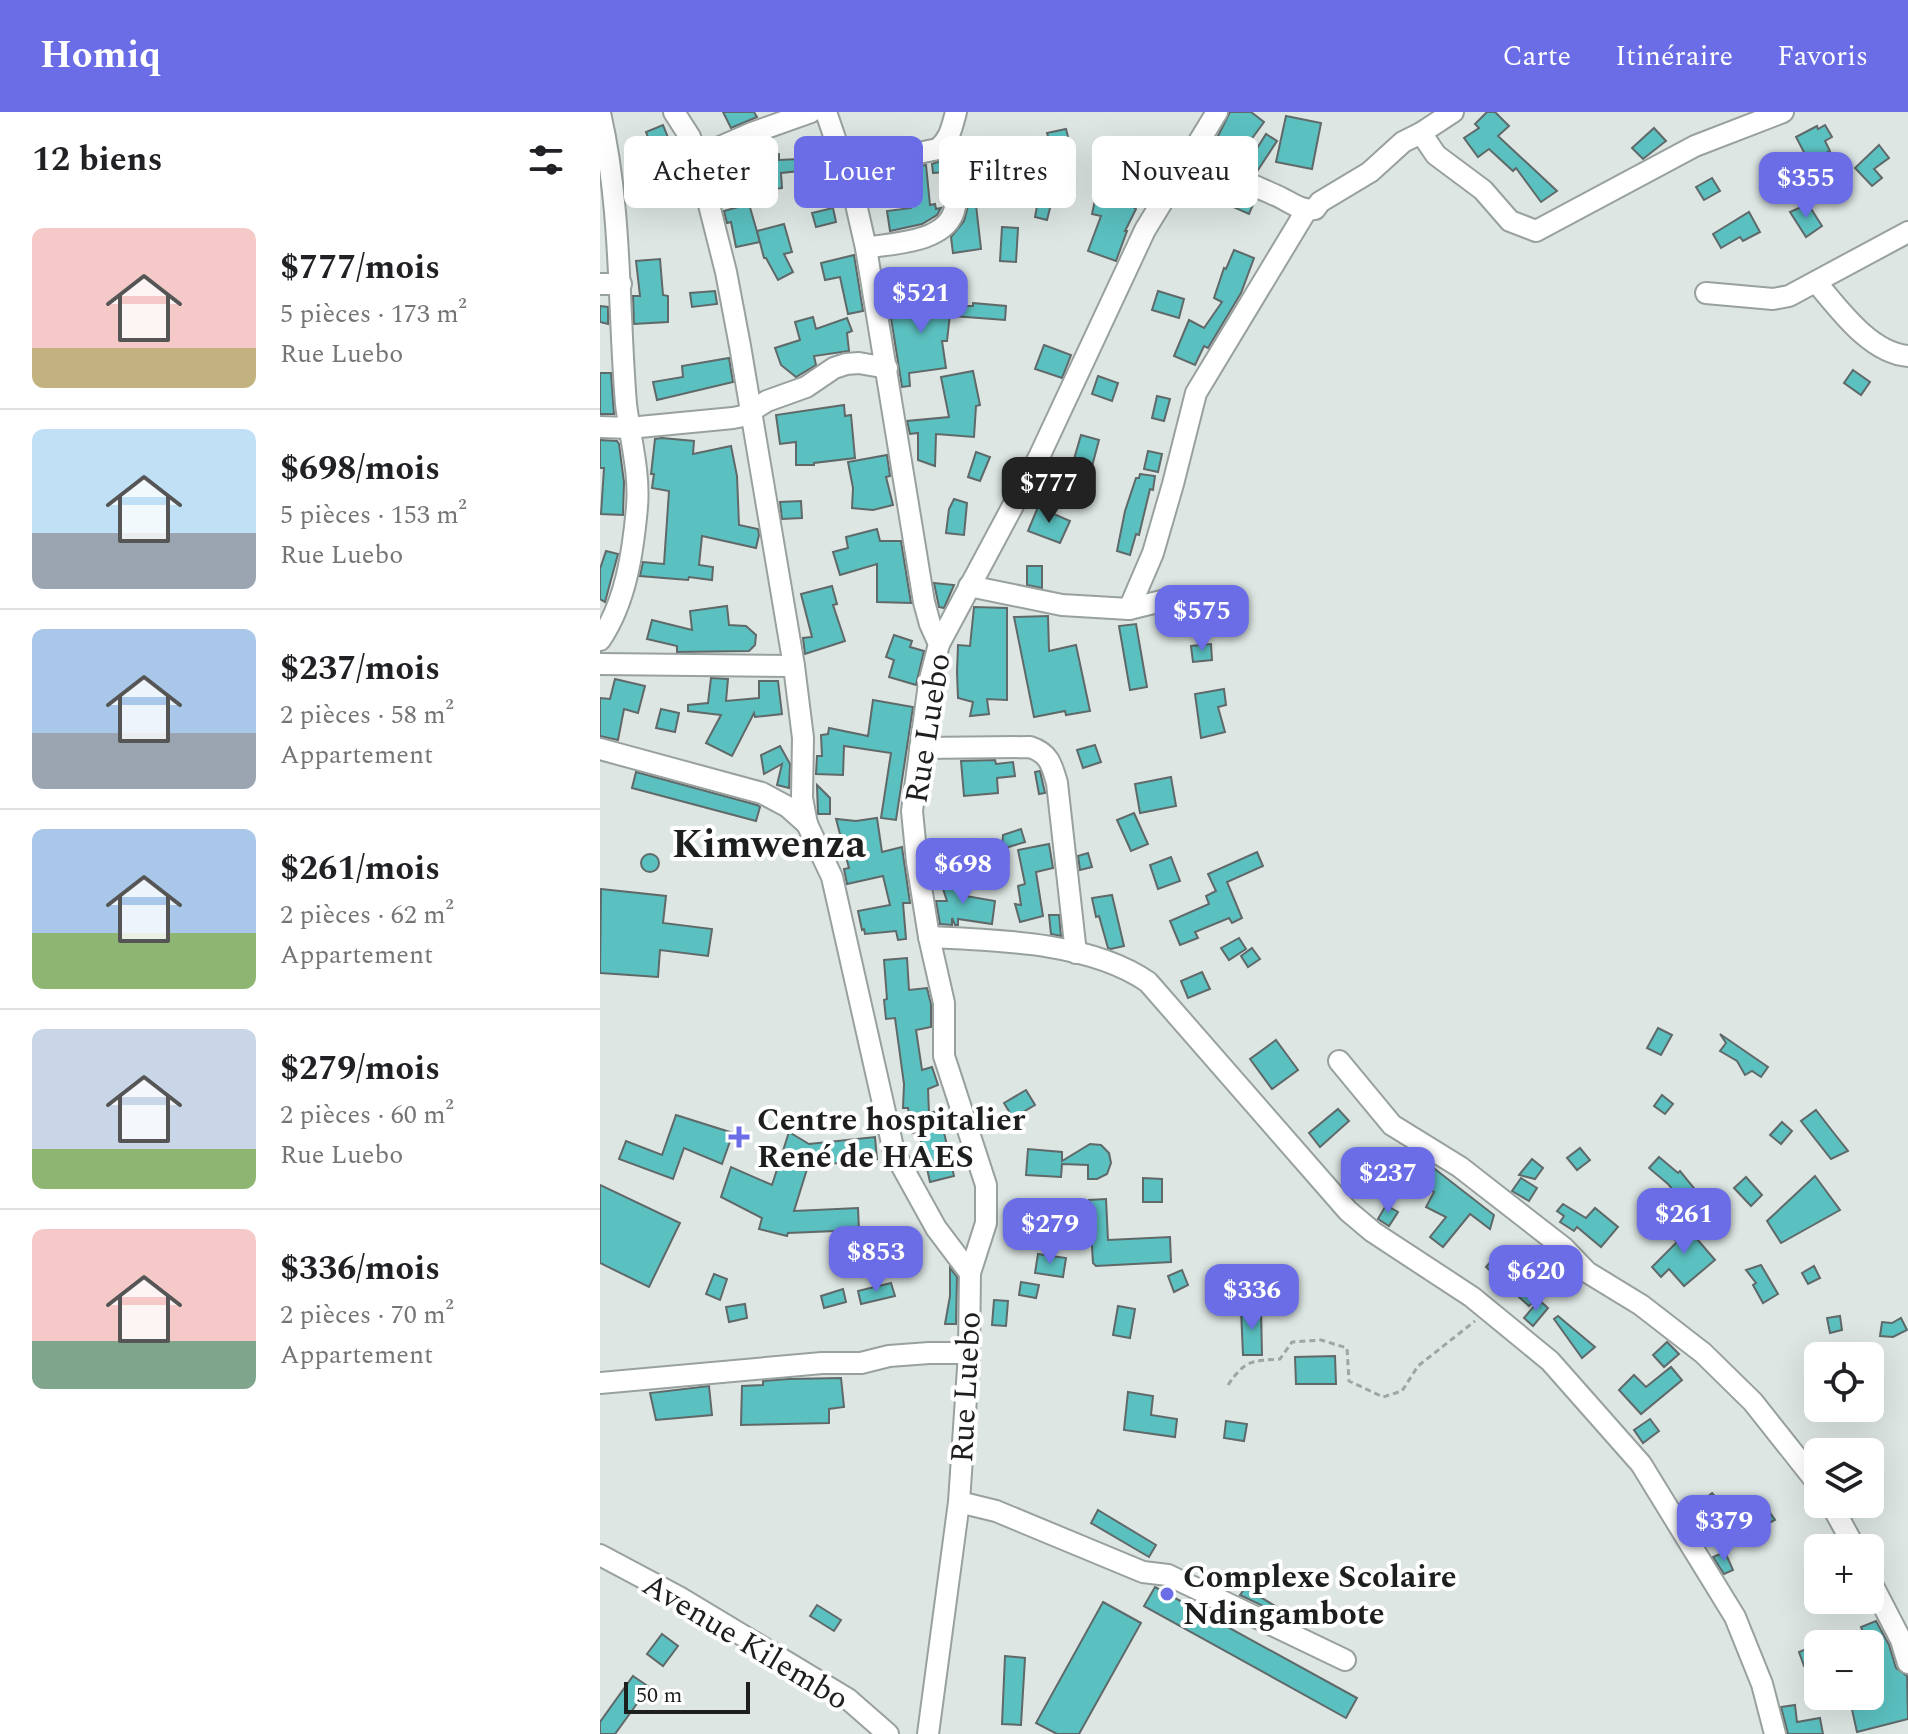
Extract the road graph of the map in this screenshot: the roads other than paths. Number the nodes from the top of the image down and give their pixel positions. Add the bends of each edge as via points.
1 (674, 112) edge
2 (811, 112) edge
3 (826, 112) edge
4 (956, 112) edge
5 (1217, 112) edge
6 (1453, 112) edge
7 (1783, 112) edge
8 (600, 113) edge
9 (1421, 133) junction
10 (689, 136) edge
11 (745, 136) edge
12 (835, 136) edge
13 (1203, 136) edge
14 (923, 152) edge
15 (1258, 188) edge
16 (710, 208) edge
17 (856, 208) edge
18 (955, 208) edge
19 (1159, 208) edge
20 (1306, 211) junction
21 (1908, 232) edge
22 (866, 248) junction
23 (1816, 282) junction
24 (610, 284) edge
25 (1706, 293) dead end
26 (1908, 356) edge
27 (887, 368) junction
28 (749, 412) junction
29 (600, 427) edge
30 (629, 428) junction
31 (969, 586) junction
32 (1170, 599) dead end
33 (607, 605) edge
34 (1129, 609) junction
35 (603, 636) edge
36 (939, 644) junction
37 (609, 664) edge
38 (794, 666) junction
39 (920, 748) junction
40 (600, 749) edge
41 (807, 824) junction
42 (929, 937) junction
43 (1076, 953) junction
44 (1339, 1061) dead end
45 (970, 1273) junction
46 (969, 1353) junction
47 (600, 1383) edge
48 (1804, 1465) edge
49 (959, 1502) junction
50 (600, 1555) edge
51 (1884, 1607) edge
52 (1345, 1660) dead end
53 (1908, 1663) edge
54 (888, 1734) edge
55 (928, 1734) edge
56 (1775, 1734) edge

1 - 10 street
2 - 11 street
3 - 12 street
4 - 14 street via 946,142
5 - 13 street, Rue Luebo
6 - 9 street
7 - 9 street via 1695,146 1536,231 1510,221 1483,190 1436,155
8 - 24 street
9 - 20 street
15 - 20 street
16 - 28 street
17 - 22 street
18 - 22 street via 940,230 929,235
19 - 31 street, Rue Luebo via 1039,457
20 - 34 street via 1196,393 1153,553
21 - 23 street
22 - 27 street
23 - 25 street via 1773,299
23 - 26 street via 1865,337
24 - 30 street
27 - 28 street via 846,364
27 - 36 street via 924,602
28 - 30 street
28 - 38 street
29 - 30 street
30 - 33 street via 637,506 630,562
31 - 34 street via 1038,602
31 - 36 street, Rue Luebo
32 - 34 street
33 - 35 street
35 - 37 street via 612,655
36 - 39 street, Rue Luebo
37 - 38 street
38 - 41 street
39 - 42 street, Rue Luebo via 912,811
39 - 43 street via 1030,747 1052,763
40 - 41 street via 762,793
41 - 45 street via 832,877 894,1152 936,1228
42 - 43 street via 1012,940
42 - 45 street, Rue Luebo via 944,1003 944,1056 986,1185 986,1223
43 - 56 street via 1131,970 1148,982 1348,1211 1486,1308 1550,1361 1641,1464 1735,1617
44 - 48 street via 1392,1125 1460,1167 1587,1272 1703,1353 1753,1402
45 - 46 street, Rue Luebo
46 - 47 street
46 - 49 street, Rue Luebo
49 - 52 street via 996,1511 1143,1572 1168,1575
49 - 55 street, Rue Luebo
50 - 54 street, Avenue Kilembo via 848,1699
51 - 53 street

